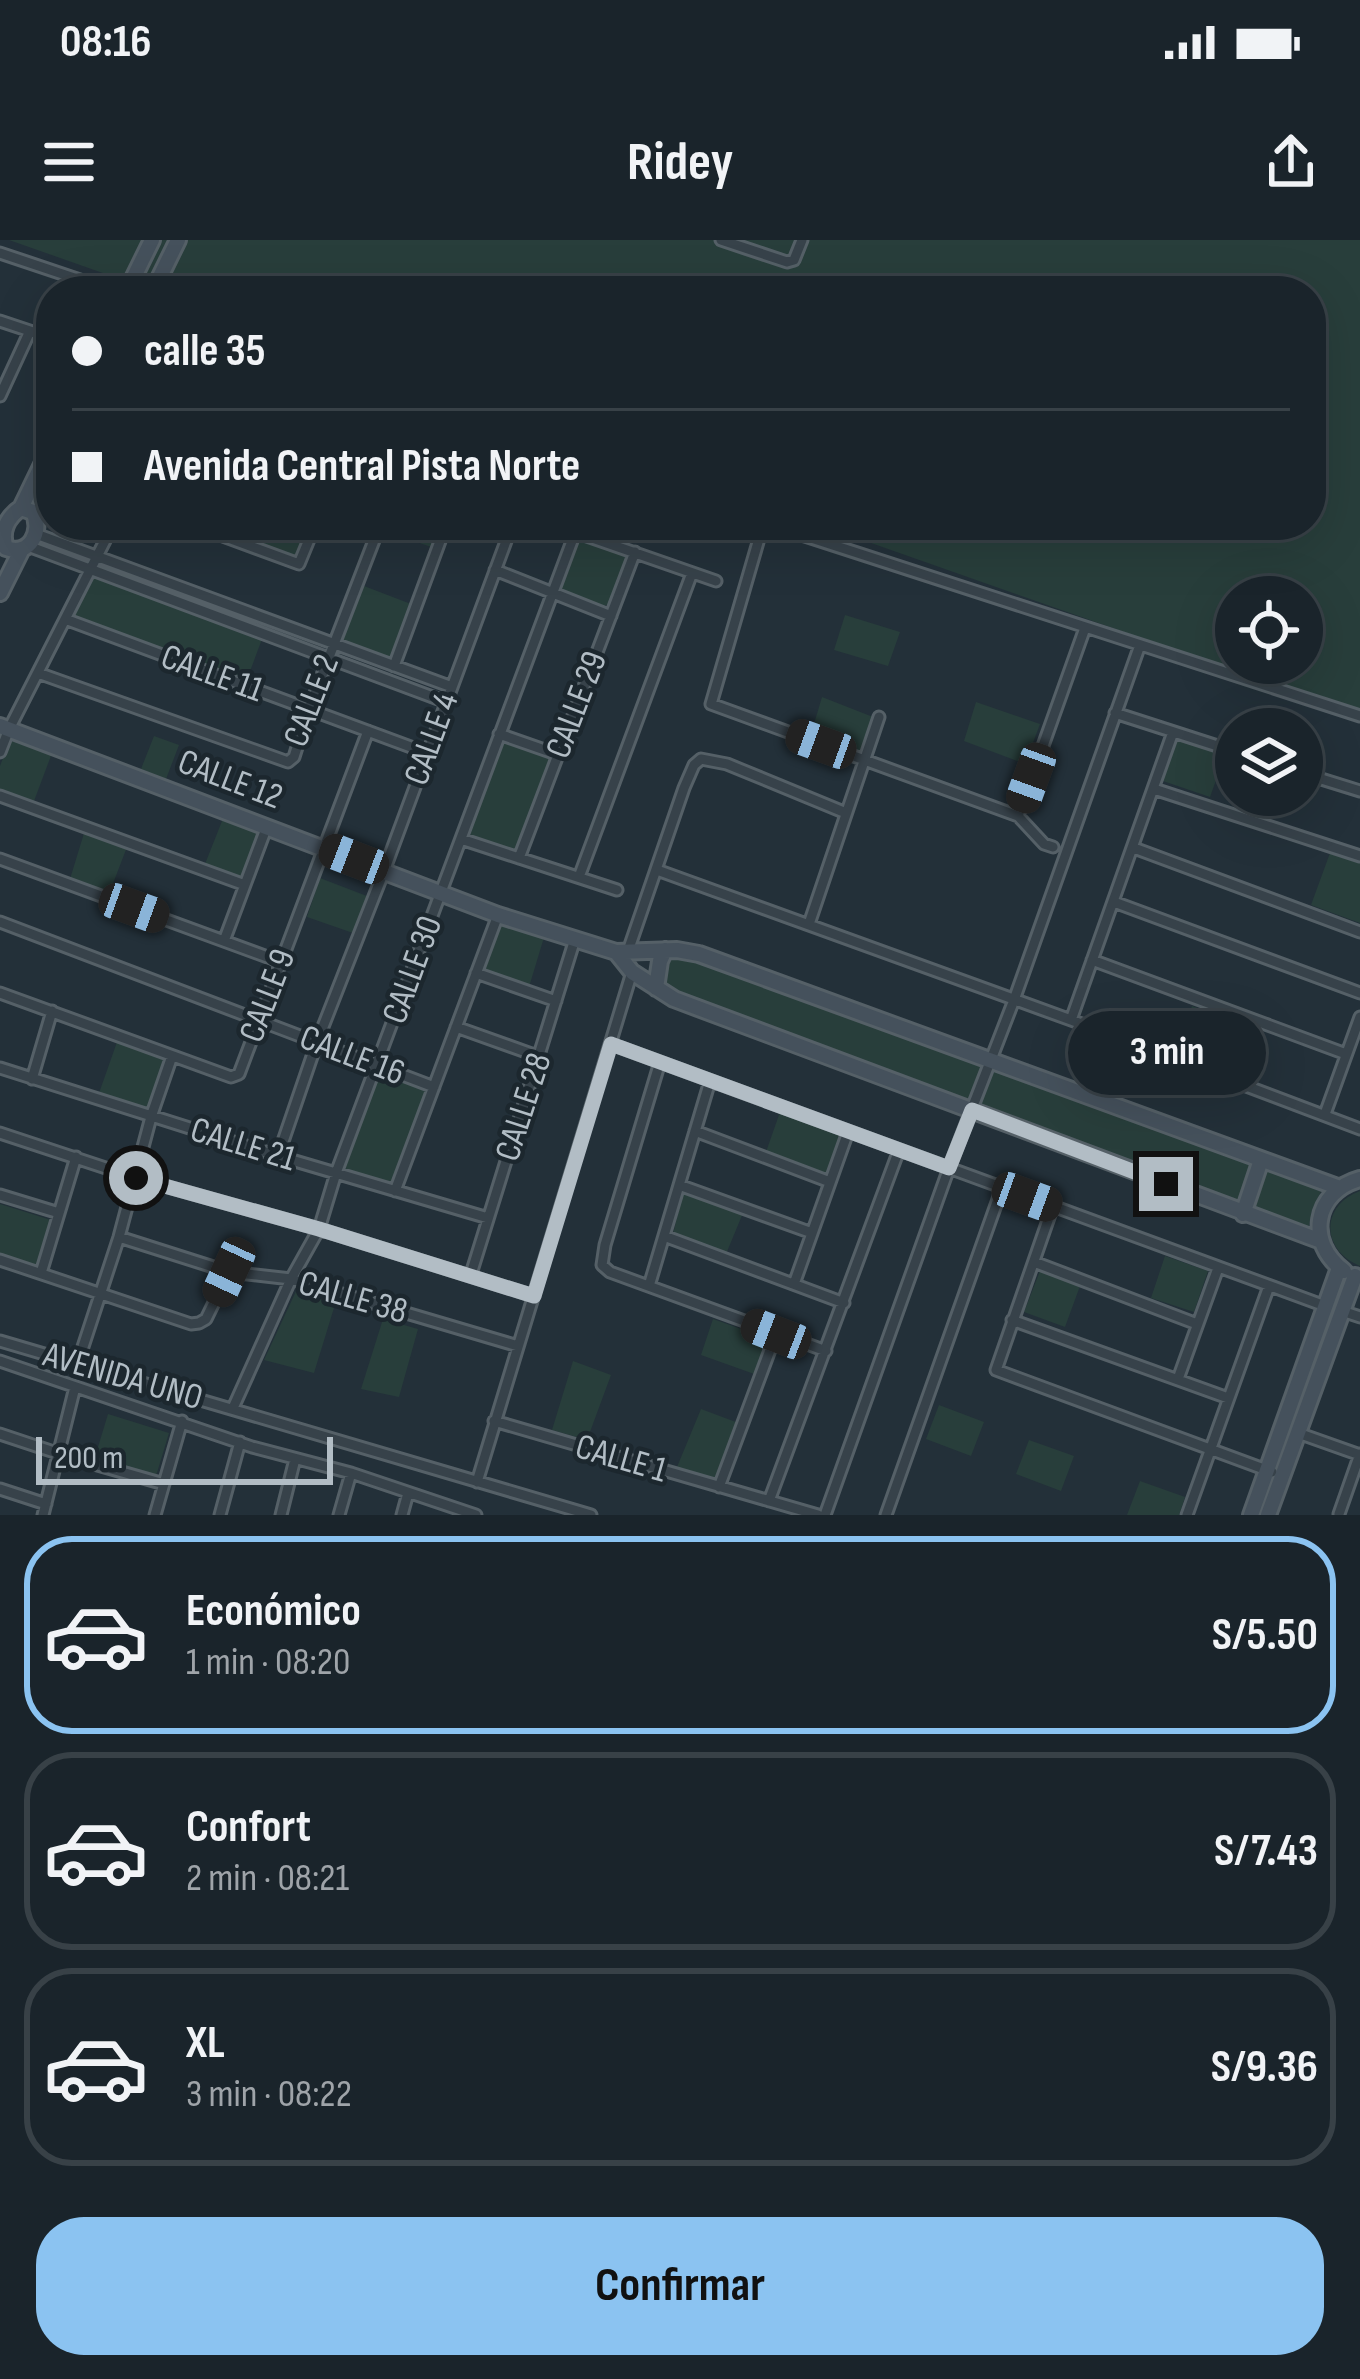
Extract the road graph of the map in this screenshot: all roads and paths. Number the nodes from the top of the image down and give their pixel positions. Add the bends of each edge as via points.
1 (152, 240) edge
2 (178, 240) edge
3 (721, 240) edge
4 (802, 240) edge
5 (735, 242) edge
6 (0, 253) edge
7 (68, 276) edge
8 (134, 276) edge
9 (160, 276) edge
10 (0, 321) edge
11 (30, 332) junction
12 (36, 334) edge
13 (0, 396) edge
14 (36, 477) edge
15 (21, 508) junction
16 (36, 516) edge
17 (36, 520) edge
18 (2, 535) edge
19 (105, 540) edge
20 (234, 540) edge
21 (309, 540) edge
22 (374, 540) edge
23 (440, 540) edge
24 (506, 540) edge
25 (572, 540) edge
26 (606, 540) edge
27 (761, 540) edge
28 (812, 540) edge
29 (28, 544) junction
30 (635, 552) junction
31 (97, 556) junction
32 (90, 569) junction
33 (495, 570) junction
34 (692, 573) junction
35 (716, 581) dead end
36 (0, 593) edge
37 (553, 593) junction
38 (611, 616) junction
39 (65, 620) junction
40 (1085, 628) junction
41 (334, 642) junction
42 (1140, 646) junction
43 (329, 657) junction
44 (394, 666) junction
45 (38, 673) junction
46 (452, 687) junction
47 (446, 702) junction
48 (309, 710) junction
49 (1115, 713) junction
50 (1360, 716) edge
51 (879, 717) dead end
52 (4, 728) edge
53 (368, 731) junction
54 (1173, 732) junction
55 (499, 734) junction
56 (1215, 745) edge
57 (0, 752) edge
58 (427, 753) junction
59 (559, 755) junction
60 (863, 760) junction
61 (1323, 780) edge
62 (1154, 789) junction
63 (1360, 791) edge
64 (0, 796) edge
65 (846, 813) junction
66 (1018, 816) junction
67 (267, 826) junction
68 (461, 839) junction
69 (1052, 847) dead end
70 (324, 848) junction
71 (1134, 848) junction
72 (1360, 856) edge
73 (519, 858) junction
74 (0, 859) edge
75 (657, 870) junction
76 (384, 871) junction
77 (579, 877) junction
78 (245, 885) junction
79 (617, 890) dead end
80 (441, 893) junction
81 (1114, 902) junction
82 (498, 915) junction
83 (0, 922) edge
84 (809, 924) junction
85 (1360, 932) edge
86 (575, 939) junction
87 (224, 941) junction
88 (665, 950) junction
89 (622, 952) junction
90 (1093, 960) junction
91 (281, 962) junction
92 (632, 972) junction
93 (476, 973) junction
94 (656, 988) junction
95 (0, 992) edge
96 (1360, 994) edge
97 (1014, 1000) junction
98 (556, 1001) junction
99 (52, 1011) junction
100 (1360, 1017) edge
101 (258, 1020) junction
102 (1071, 1020) junction
103 (456, 1028) junction
104 (317, 1042) junction
105 (611, 1044) junction
106 (1346, 1054) junction
107 (172, 1056) junction
108 (540, 1057) junction
109 (991, 1059) junction
110 (660, 1062) junction
111 (378, 1065) junction
112 (0, 1068) edge
113 (32, 1079) junction
114 (710, 1081) junction
115 (434, 1087) junction
116 (972, 1110) junction
117 (1324, 1114) junction
118 (152, 1117) junction
119 (1360, 1129) edge
120 (695, 1131) junction
121 (848, 1132) junction
122 (0, 1133) edge
123 (899, 1150) junction
124 (278, 1156) junction
125 (76, 1157) junction
126 (1262, 1160) junction
127 (949, 1168) junction
128 (336, 1173) junction
129 (136, 1178) junction
130 (1360, 1179) edge
131 (830, 1182) junction
132 (679, 1185) junction
133 (1002, 1188) junction
134 (1340, 1188) junction
135 (395, 1190) junction
136 (0, 1195) edge
137 (1053, 1206) junction
138 (59, 1213) junction
139 (1243, 1214) junction
140 (488, 1218) junction
141 (319, 1229) junction
142 (812, 1232) junction
143 (664, 1236) junction
144 (119, 1237) junction
145 (1321, 1241) junction
146 (0, 1260) edge
147 (1034, 1262) junction
148 (1218, 1268) junction
149 (1339, 1268) junction
150 (229, 1272) junction
151 (41, 1273) junction
152 (471, 1274) junction
153 (1357, 1276) edge
154 (291, 1280) junction
155 (794, 1284) junction
156 (649, 1286) junction
157 (1269, 1286) junction
158 (100, 1295) junction
159 (534, 1296) junction
160 (844, 1303) junction
161 (1325, 1306) junction
162 (1342, 1311) junction
163 (1360, 1317) edge
164 (1012, 1320) junction
165 (1197, 1324) junction
166 (776, 1334) junction
167 (0, 1341) edge
168 (518, 1346) junction
169 (826, 1351) junction
170 (0, 1361) edge
171 (76, 1365) junction
172 (1178, 1379) junction
173 (75, 1387) junction
174 (1228, 1398) junction
175 (233, 1408) junction
176 (182, 1421) junction
177 (494, 1421) junction
178 (1298, 1433) junction
179 (0, 1434) edge
180 (240, 1442) junction
181 (1210, 1449) junction
182 (1360, 1454) edge
183 (63, 1455) junction
184 (296, 1459) junction
185 (1267, 1471) junction
186 (351, 1473) junction
187 (1282, 1476) junction
188 (477, 1482) junction
189 (164, 1484) junction
190 (719, 1487) junction
191 (0, 1489) edge
192 (408, 1493) junction
193 (770, 1501) junction
194 (45, 1510) edge
195 (61, 1515) edge
196 (155, 1515) edge
197 (220, 1515) edge
198 (280, 1515) edge
199 (339, 1515) edge
200 (402, 1515) edge
201 (476, 1515) edge
202 (591, 1515) edge
203 (821, 1515) edge
204 (886, 1515) edge
205 (1186, 1515) edge
206 (1251, 1515) edge
207 (1268, 1515) edge
208 (1340, 1515) edge

1 - 8 street
2 - 9 street
3 - 5 street
4 - 5 street via 787,262
6 - 7 street
10 - 11 street
11 - 12 street
11 - 13 street
14 - 15 street
15 - 16 street
15 - 18 street
17 - 29 street
18 - 29 street via 7,548
19 - 31 street
20 - 21 street via 299,564
22 - 41 street, CALLE 2
23 - 44 street
24 - 33 street, CALLE 4
25 - 37 street, CALLE 30
26 - 30 street
27 - 60 street via 711,704
28 - 40 street
29 - 31 street
29 - 32 street
29 - 36 street
30 - 34 street
30 - 38 street, CALLE 29
31 - 32 street
31 - 41 street
32 - 39 street
32 - 43 street
33 - 37 street
33 - 46 street, CALLE 4
34 - 35 street
34 - 77 street
37 - 38 street
37 - 55 street, CALLE 30
38 - 59 street, CALLE 29
39 - 45 street
39 - 48 street, CALLE 11
40 - 42 street
40 - 66 street
41 - 43 street, CALLE 2
41 - 44 street
42 - 49 street
42 - 50 street
43 - 47 street
43 - 48 street, CALLE 2
44 - 46 street
45 - 48 street, CALLE 2 via 279,761 294,757
45 - 52 street
46 - 47 street, CALLE 4
47 - 58 street, CALLE 4
48 - 53 street, CALLE 11
49 - 54 street
49 - 97 street
51 - 60 street
52 - 57 street
52 - 67 street, CALLE 12
53 - 58 street, CALLE 11
53 - 70 street, CALLE 9
54 - 56 street
54 - 62 street
55 - 59 street
55 - 68 street, CALLE 30
58 - 76 street, CALLE 4
59 - 73 street, CALLE 29
60 - 65 street
60 - 66 street
61 - 63 street
62 - 71 street
62 - 72 street
64 - 78 street
65 - 75 street via 701,759
65 - 84 street
66 - 69 street
67 - 70 street, CALLE 12
67 - 78 street
68 - 73 street
68 - 80 street, CALLE 30
70 - 76 street, CALLE 12
70 - 91 street, CALLE 9
71 - 81 street
71 - 85 street
73 - 77 street
74 - 87 street
75 - 84 street
75 - 89 street
76 - 80 street, CALLE 12
76 - 104 street, CALLE 4
77 - 79 street
78 - 87 street
80 - 82 street, CALLE 12
80 - 111 street, CALLE 30
81 - 90 street
81 - 96 street
82 - 86 street, CALLE 12
82 - 93 street
83 - 101 street, CALLE 16
84 - 97 street
86 - 89 street, CALLE 12
86 - 98 street, CALLE 28
87 - 91 street
88 - 89 street
88 - 94 street
88 - 109 street via 699,954
89 - 92 street
90 - 102 street
90 - 106 street
91 - 101 street, CALLE 9
92 - 94 street
92 - 105 street
93 - 98 street
93 - 103 street
94 - 116 street
95 - 99 street, CALLE 9
97 - 102 street
97 - 109 street
98 - 108 street, CALLE 28
99 - 107 street, CALLE 9
99 - 113 street
100 - 106 street
101 - 104 street, CALLE 16
101 - 107 street, CALLE 9 via 239,1074
102 - 117 street
103 - 108 street
103 - 115 street
104 - 111 street, CALLE 16
104 - 124 street, CALLE 4
105 - 110 street
105 - 159 street
106 - 117 street
107 - 118 street
108 - 140 street, CALLE 28
109 - 116 street
109 - 126 street
110 - 114 street
110 - 156 street via 602,1260 610,1272
111 - 115 street, CALLE 16
111 - 128 street, CALLE 30
112 - 113 street, CALLE 21
113 - 118 street, CALLE 21
114 - 120 street
114 - 121 street
115 - 135 street
116 - 127 street
116 - 139 street
117 - 119 street
118 - 124 street, CALLE 21
118 - 129 street
120 - 131 street
120 - 132 street
121 - 123 street
121 - 131 street
122 - 125 street
123 - 127 street
123 - 160 street
124 - 128 street, CALLE 21
125 - 129 street
125 - 138 street
126 - 134 street
126 - 139 street
127 - 133 street
127 - 203 street
128 - 135 street, CALLE 21
128 - 141 street, CALLE 30
129 - 141 street
129 - 144 street
130 - 134 street
131 - 142 street
132 - 142 street
132 - 143 street
133 - 137 street
133 - 204 street
134 - 145 street via 1322,1212
135 - 140 street, CALLE 21
136 - 138 street
137 - 147 street
137 - 148 street
138 - 151 street
139 - 145 street
140 - 152 street, CALLE 28
141 - 152 street
141 - 154 street, CALLE 30
142 - 155 street
143 - 155 street
143 - 156 street
144 - 150 street, CALLE 38
144 - 158 street
145 - 149 street
146 - 151 street
147 - 164 street
147 - 165 street
148 - 157 street
148 - 165 street
149 - 153 street
149 - 161 street
150 - 154 street, CALLE 38
150 - 158 street via 199,1323
151 - 158 street
152 - 159 street
153 - 162 street
154 - 168 street, CALLE 38
154 - 175 street, CALLE 30
155 - 160 street
156 - 166 street
157 - 161 street
157 - 174 street
158 - 171 street
159 - 168 street
160 - 169 street
161 - 185 street
162 - 163 street
162 - 178 street
164 - 172 street
164 - 181 street via 999,1373
165 - 172 street
166 - 169 street
166 - 190 street
167 - 171 street, AVENIDA UNO
168 - 177 street
169 - 193 street
170 - 173 street, AVENIDA UNO
171 - 175 street, AVENIDA UNO
172 - 174 street
173 - 176 street, AVENIDA UNO
173 - 183 street
174 - 181 street
175 - 188 street, AVENIDA UNO
176 - 180 street, AVENIDA UNO
176 - 189 street
177 - 188 street
177 - 190 street, CALLE 1
178 - 182 street
178 - 187 street
179 - 183 street
180 - 184 street, AVENIDA UNO
180 - 197 street
181 - 185 street
181 - 205 street
182 - 208 street
183 - 189 street
183 - 194 street
184 - 186 street, AVENIDA UNO
184 - 198 street
185 - 187 street
185 - 206 street
186 - 192 street, AVENIDA UNO
186 - 199 street
187 - 207 street
188 - 202 street, AVENIDA UNO
189 - 196 street
190 - 193 street, CALLE 1
191 - 194 street
192 - 200 street
192 - 201 street, AVENIDA UNO
193 - 203 street, CALLE 1
194 - 195 street

